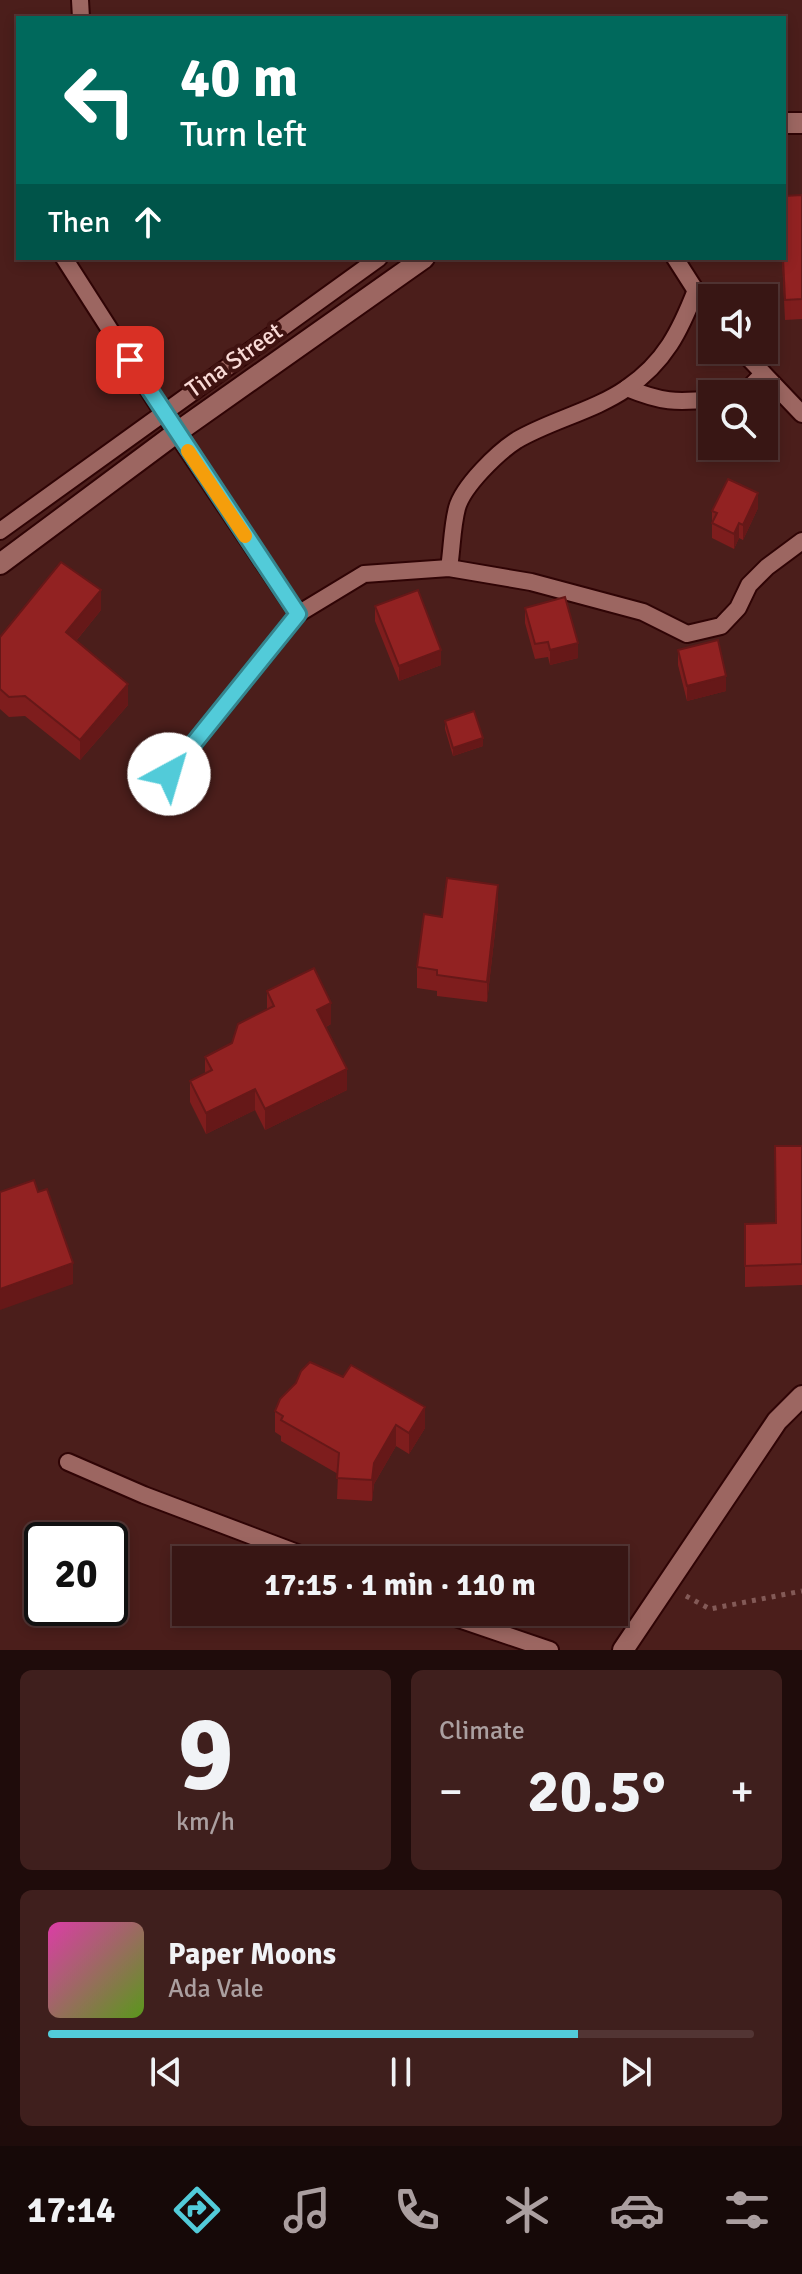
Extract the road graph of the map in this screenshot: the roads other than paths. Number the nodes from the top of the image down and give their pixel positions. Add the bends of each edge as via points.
1 (65, 260) edge
2 (376, 260) edge
3 (421, 260) edge
4 (676, 260) edge
5 (696, 290) junction
6 (698, 293) edge
7 (754, 364) edge
8 (763, 374) junction
9 (757, 380) edge
10 (627, 388) junction
11 (698, 401) edge
12 (163, 411) junction
13 (802, 414) edge
14 (176, 433) junction
15 (0, 531) edge
16 (802, 541) edge
17 (0, 564) edge
18 (449, 568) junction
19 (298, 614) junction
20 (169, 774) dead end
21 (802, 1396) edge
22 (68, 1462) dead end
23 (279, 1546) edge
24 (479, 1626) edge
25 (550, 1650) edge
26 (623, 1650) edge

1 - 12 lane
2 - 12 lane
3 - 14 street, Tina Street
4 - 5 lane
5 - 6 lane
5 - 10 lane via 679,333 659,360
7 - 8 lane
8 - 9 lane
8 - 13 lane
10 - 11 lane via 656,400
10 - 18 lane via 516,441 473,480 457,506
12 - 14 lane
12 - 15 lane
14 - 17 street, Tina Street
14 - 19 lane
16 - 18 lane via 749,585 721,626 687,634 643,612 531,582
18 - 19 lane via 364,574
19 - 20 lane
21 - 26 street via 777,1421
22 - 23 lane
24 - 25 lane

